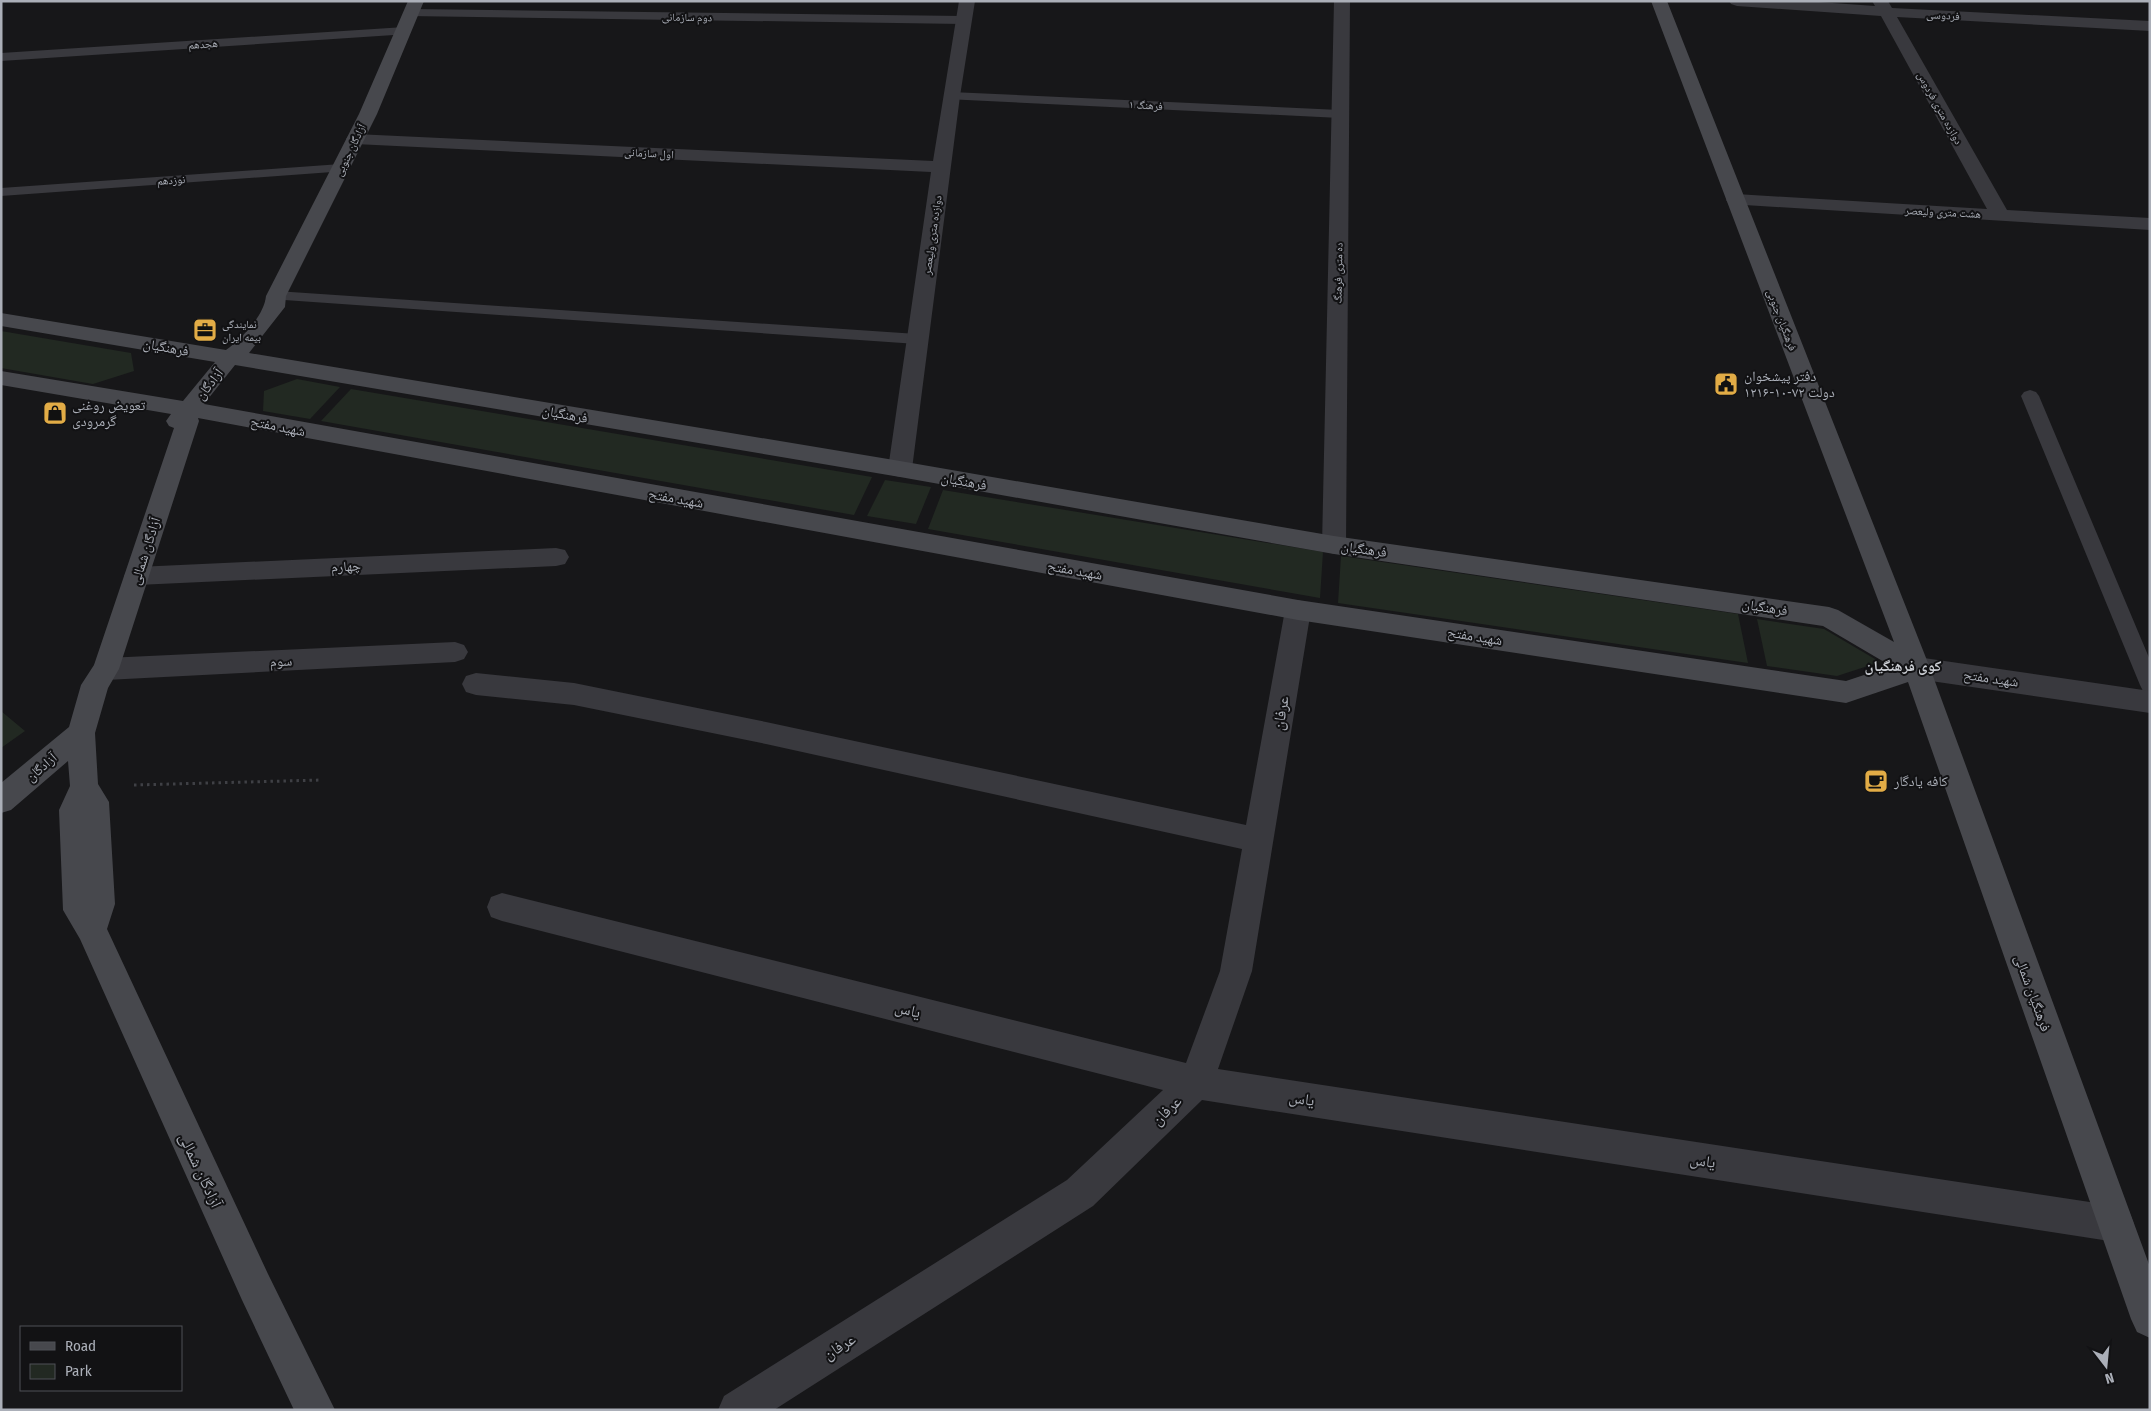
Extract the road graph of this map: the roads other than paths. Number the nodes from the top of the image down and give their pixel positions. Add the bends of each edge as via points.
1 (1342, 1) edge
2 (1659, 1) edge
3 (1737, 1) edge
4 (414, 7) edge
5 (1883, 7) edge
6 (965, 11) edge
7 (2150, 26) edge
8 (405, 31) junction
9 (1, 57) edge
10 (951, 96) junction
11 (1340, 114) junction
12 (355, 140) junction
13 (341, 168) junction
14 (942, 168) junction
15 (1, 192) edge
16 (1736, 200) junction
17 (2000, 215) junction
18 (2150, 224) edge
19 (276, 296) junction
20 (1, 319) edge
21 (917, 339) junction
22 (231, 356) junction
23 (1, 378) edge
24 (2030, 396) dead end
25 (186, 412) junction
26 (900, 470) junction
27 (1334, 544) junction
28 (556, 557) dead end
29 (136, 576) junction
30 (1298, 610) junction
31 (455, 652) dead end
32 (1917, 668) junction
33 (100, 677) junction
34 (476, 684) dead end
35 (2150, 685) edge
36 (2150, 702) edge
37 (82, 733) junction
38 (1, 801) edge
39 (1258, 840) junction
40 (502, 907) dead end
41 (1196, 1082) junction
42 (2116, 1224) junction
43 (2150, 1319) edge
44 (315, 1410) edge
45 (738, 1410) edge

1 - 11 street, ده متری فرهنگ
2 - 16 main road, فرهنگیان جنوبی
3 - 5 street, فردوسی
4 - 6 lane, دوم سازمانی
4 - 8 main road, آزادگان جنوبی
5 - 7 street, فردوسی
5 - 17 street, دوازده متری فردوس
6 - 10 street, دوازده متری ولیعصر
8 - 9 lane, هجدهم
8 - 12 main road, آزادگان جنوبی
10 - 11 lane, فرهنگ ۱
10 - 14 street, دوازده متری ولیعصر
11 - 27 street, ده متری فرهنگ
12 - 13 main road, آزادگان جنوبی
12 - 14 street, اول سازمانی
13 - 15 lane, نوزدهم
13 - 19 main road, آزادگان جنوبی
14 - 21 street, دوازده متری ولیعصر
16 - 17 street, هشت متری ولیعصر
16 - 32 main road, فرهنگیان جنوبی
17 - 18 street, هشت متری ولیعصر
19 - 21 lane
19 - 22 main road, آزادگان جنوبی via 275,306 246,345
20 - 22 main road, فرهنگیان
21 - 26 street, دوازده متری ولیعصر
22 - 25 main road, آزادگان
22 - 26 main road, فرهنگیان
23 - 25 main road, شهید مفتح
24 - 35 lane
25 - 29 main road, آزادگان شمالی via 188,421
25 - 30 main road, شهید مفتح
25 - 33 main road, آزادگان شمالی via 177,422 92,668
26 - 27 main road, فرهنگیان
27 - 32 main road, فرهنگیان via 1829,617
28 - 29 street, چهارم
29 - 33 main road, آزادگان شمالی
30 - 32 main road, شهید مفتح via 1846,692
30 - 39 street, عرفان
31 - 33 street, سوم
32 - 36 street, شهید مفتح
32 - 42 main road, فرهنگیان شمالی
33 - 37 main road, آزادگان شمالی
34 - 39 street via 583,696
37 - 38 main road, آزادگان
37 - 44 main road, آزادگان شمالی via 84,786 74,810 78,910 91,929
39 - 41 street, عرفان via 1236,971
40 - 41 street, یاس
41 - 42 street, یاس
41 - 45 street, عرفان via 1080,1193
42 - 43 main road, فرهنگیان شمالی

